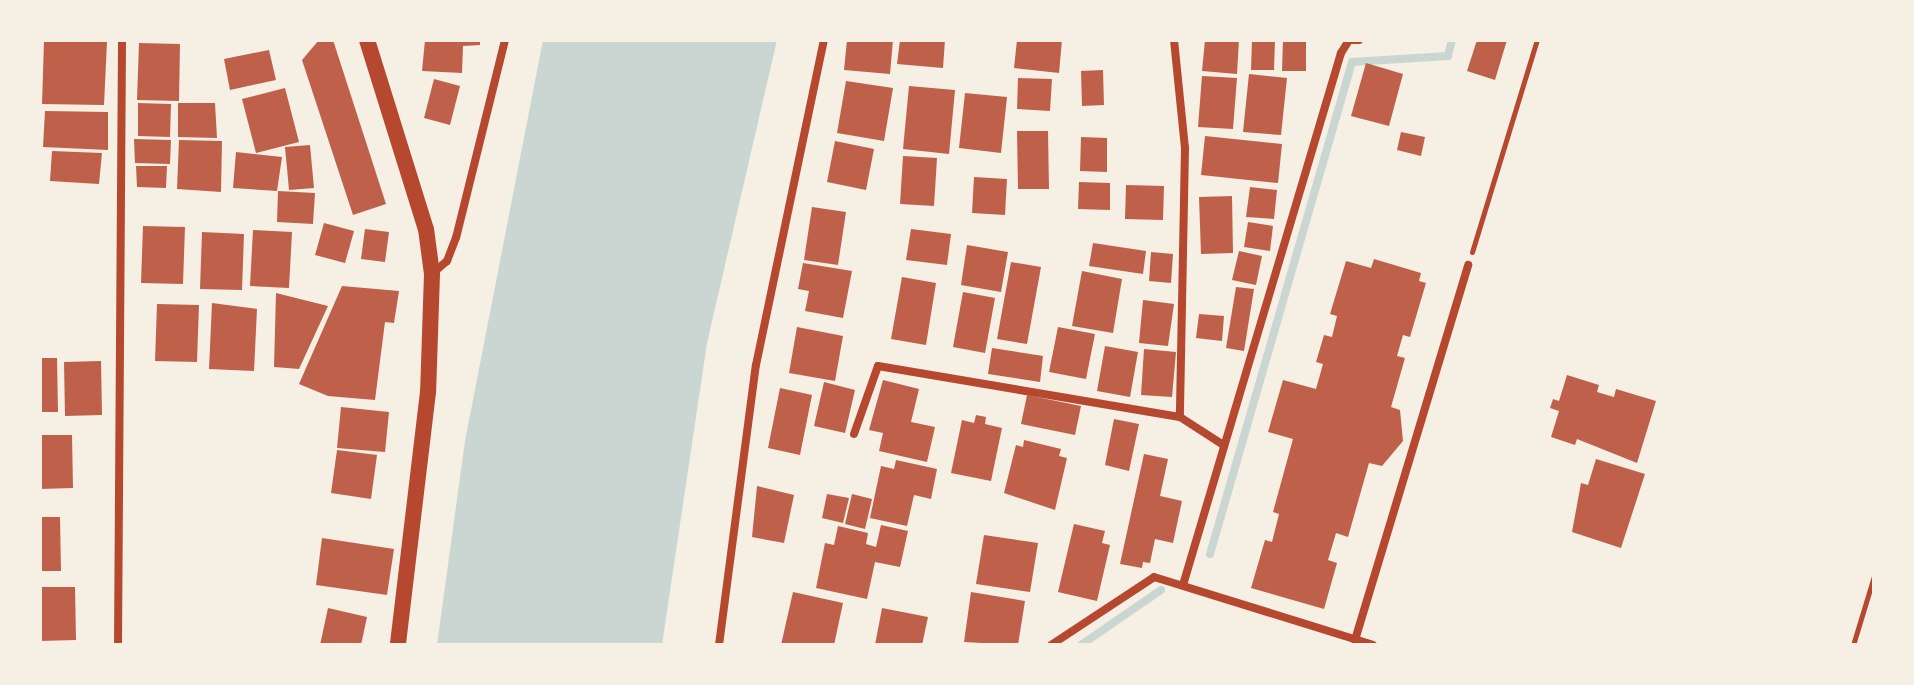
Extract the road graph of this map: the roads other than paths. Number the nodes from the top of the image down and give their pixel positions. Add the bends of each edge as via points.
1 (122, 40) edge
2 (367, 40) edge
3 (505, 40) edge
4 (824, 40) edge
5 (1174, 40) edge
6 (1359, 40) edge
7 (1468, 265) road end
8 (432, 274) junction
9 (1180, 417) junction
10 (854, 434) dead end
11 (1222, 444) junction
12 (1183, 585) junction
13 (1355, 640) junction
14 (118, 645) edge
15 (398, 645) edge
16 (719, 645) edge
17 (1051, 645) edge
18 (1373, 645) edge

1 - 14 street
2 - 8 main road via 426,229
3 - 8 street via 456,238 447,261
4 - 16 street via 756,365
5 - 9 street via 1185,148
6 - 11 street via 1349,40 1341,53
7 - 13 street
8 - 15 main road via 428,392
9 - 10 street via 878,366
9 - 11 street
11 - 12 street
12 - 13 street
12 - 17 street via 1154,577
13 - 18 street

